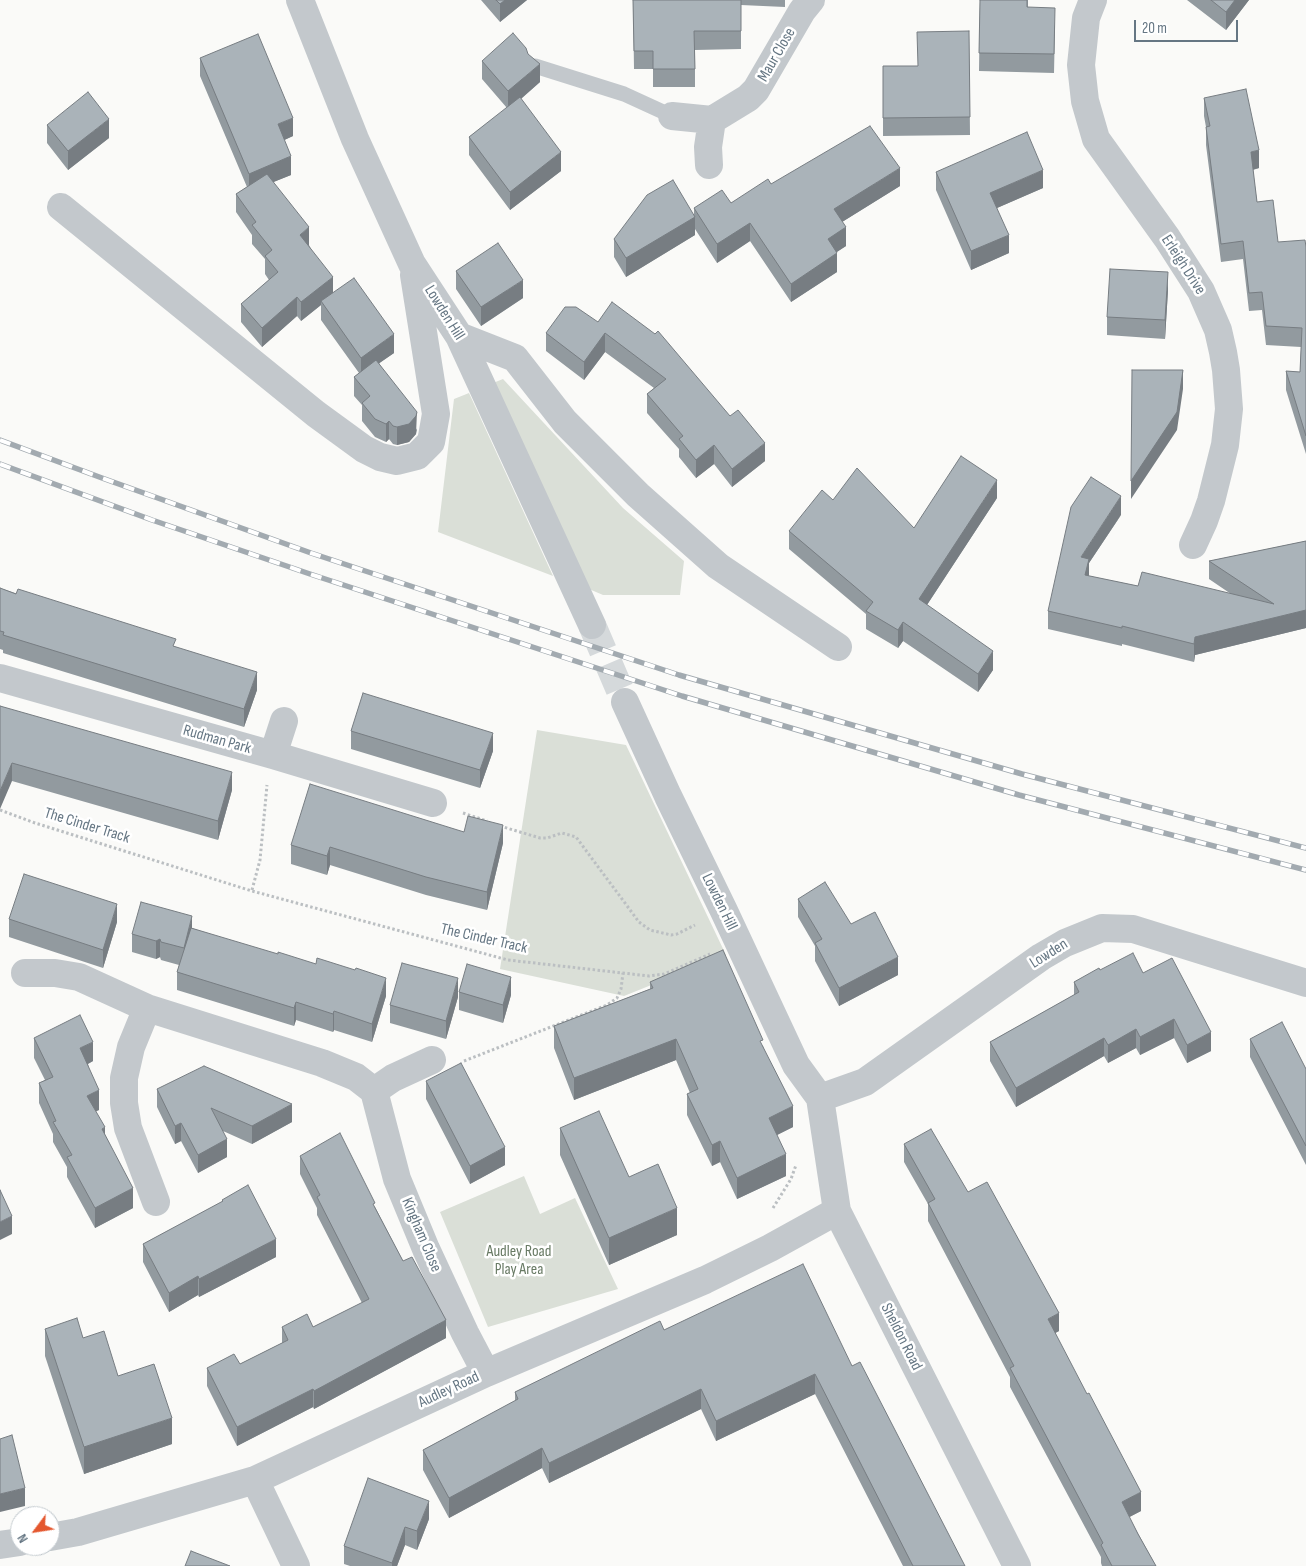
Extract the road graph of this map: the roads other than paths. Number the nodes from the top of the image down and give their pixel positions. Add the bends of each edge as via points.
1 (300, 0) edge
2 (811, 0) edge
3 (1093, 0) edge
4 (535, 66) edge
5 (672, 116) joint
6 (712, 120) junction
7 (709, 165) dead end
8 (61, 207) dead end
9 (412, 264) junction
10 (459, 336) junction
11 (1193, 544) dead end
12 (592, 625) tunnel mouth
13 (838, 647) dead end
14 (0, 678) edge
15 (625, 702) tunnel mouth
16 (284, 721) dead end
17 (272, 755) junction
18 (434, 803) road end
19 (25, 973) dead end
20 (1306, 983) edge
21 (148, 1008) junction
22 (432, 1060) road end
23 (374, 1090) junction
24 (820, 1098) junction
25 (156, 1202) dead end
26 (837, 1210) junction
27 (486, 1373) junction
28 (255, 1480) junction
29 (60, 1535) edge
30 (296, 1566) edge
31 (1017, 1566) edge

1 - 9 street, Lowden Hill via 355,139
2 - 6 street, Maur Close via 756,90
3 - 11 street, Erleigh Drive via 1086,18 1081,64 1085,101 1096,139 1201,291 1224,352 1229,409 1225,445 1211,501
4 - 5 lane via 624,94
5 - 6 street
6 - 7 street
8 - 9 street via 316,414 364,449 397,461 417,456 431,442 436,414
9 - 10 street, Lowden Hill
10 - 12 street, Lowden Hill
10 - 13 street via 515,358 565,422 645,502 718,566
14 - 17 street, Rudman Park
15 - 24 street, Lowden Hill via 796,1065
16 - 17 street
17 - 18 street, Rudman Park
19 - 21 street via 78,977
20 - 24 street, Lowden via 1133,929 1102,928 1065,942 1041,957 865,1082
21 - 23 street via 322,1064 356,1077
21 - 25 street via 124,1078 124,1102 128,1128
22 - 23 street
23 - 27 street, Kingham Close via 397,1179 426,1249
24 - 26 street, Sheldon Road
26 - 27 street, Audley Road via 705,1280
26 - 31 street, Sheldon Road
27 - 28 street, Audley Road
28 - 29 street, Audley Road
28 - 30 street

